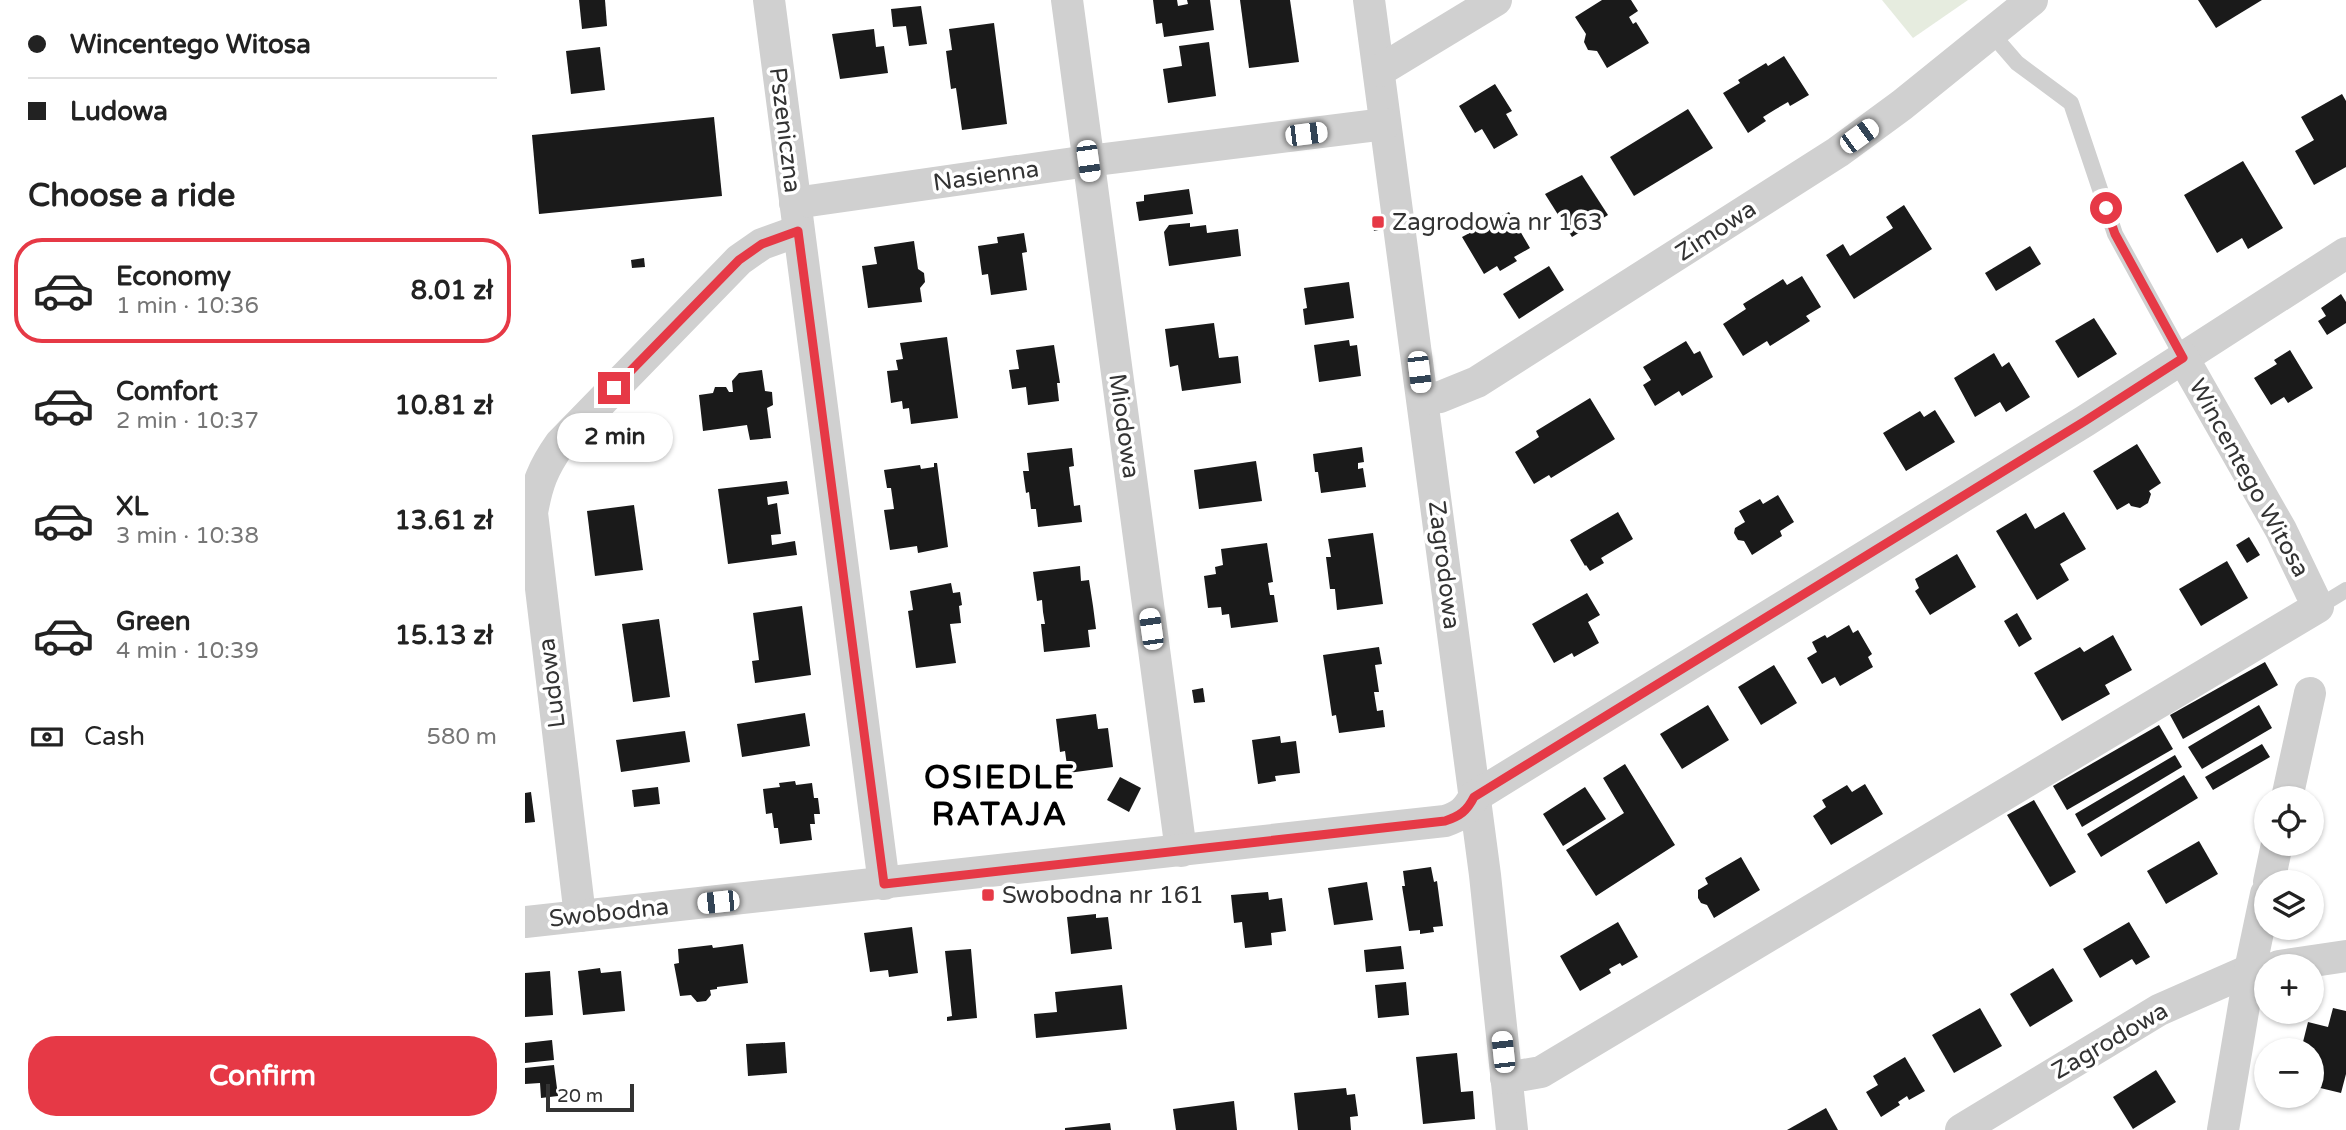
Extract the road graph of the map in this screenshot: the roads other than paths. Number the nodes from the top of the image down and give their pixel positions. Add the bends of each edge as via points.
1 (769, 0) edge
2 (1067, 0) edge
3 (1370, 0) edge
4 (1496, 0) edge
5 (2032, 0) edge
6 (1991, 33) junction
7 (1379, 71) junction
8 (1385, 124) junction
9 (1088, 161) junction
10 (797, 217) junction
11 (2346, 253) edge
12 (2183, 358) junction
13 (1423, 399) junction
14 (2346, 590) edge
15 (2318, 607) junction
16 (2310, 693) dead end
17 (2290, 786) edge
18 (1474, 797) junction
19 (1181, 851) junction
20 (884, 884) junction
21 (580, 916) junction
22 (525, 922) edge
23 (2346, 956) edge
24 (2324, 959) edge
25 (2254, 972) edge
26 (2254, 1011) edge
27 (1506, 1078) junction
28 (1512, 1130) edge
29 (1961, 1130) edge
30 (2224, 1130) edge

1 - 10 street, Pszeniczna
2 - 9 street, Miodowa
3 - 7 street, Zagrodowa
4 - 7 street
5 - 6 street, Zimowa
6 - 12 lane, Wincentego Witosa via 2017,62 2071,103 2115,234
6 - 13 street, Zimowa via 1838,152 1658,268 1477,382
7 - 8 street, Zagrodowa
8 - 9 street, Nasienna
8 - 13 street, Zagrodowa
9 - 10 street, Nasienna
9 - 19 street, Miodowa
10 - 20 street, Pszeniczna
10 - 21 street, Ludowa via 739,260 560,444 541,474 532,513
11 - 12 street, Swobodna
12 - 15 street, Wincentego Witosa via 2281,530
12 - 18 street, Swobodna
13 - 18 street, Zagrodowa
14 - 15 lane
15 - 27 street via 1541,1072
16 - 17 street
18 - 19 street, Swobodna via 1468,809 1445,821
18 - 27 street, Zagrodowa
19 - 20 street, Swobodna
20 - 21 street, Swobodna
21 - 22 street, Swobodna
23 - 24 street, Zagrodowa
25 - 29 street, Zagrodowa via 2159,1010
26 - 30 street
27 - 28 street, Zagrodowa

